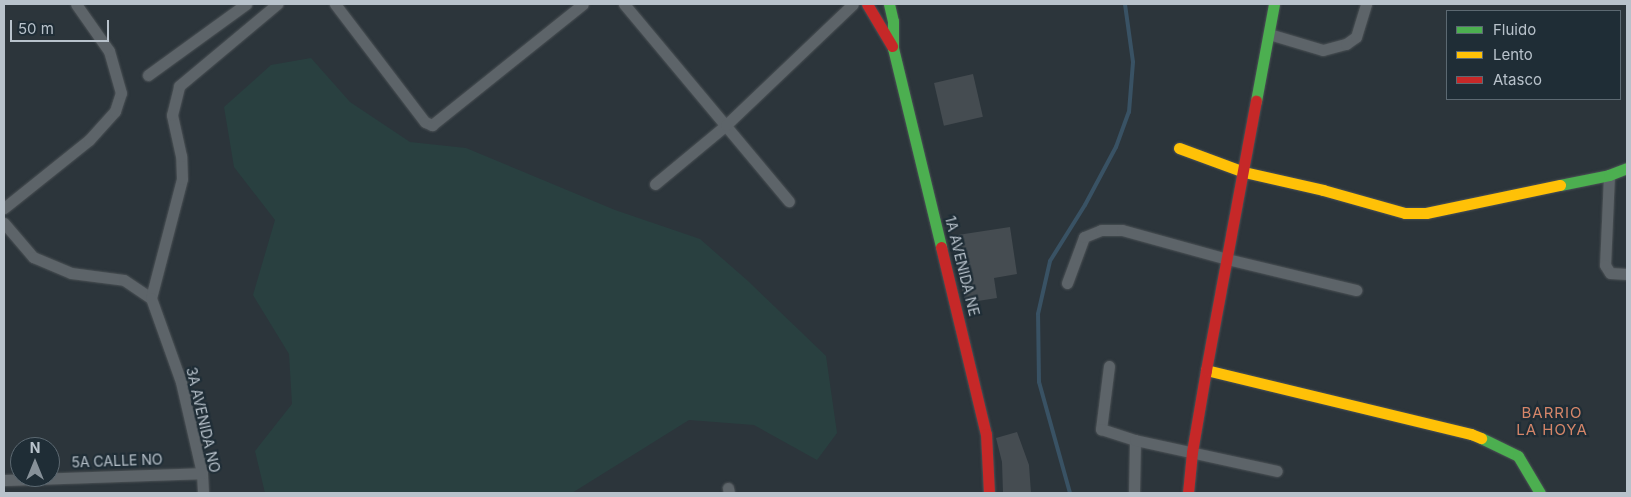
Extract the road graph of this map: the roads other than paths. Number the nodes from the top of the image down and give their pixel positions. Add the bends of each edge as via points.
1 (76, 4) edge
2 (246, 4) edge
3 (277, 4) edge
4 (335, 4) edge
5 (582, 4) edge
6 (624, 4) edge
7 (853, 4) edge
8 (867, 4) edge
9 (889, 4) edge
10 (1274, 4) edge
11 (1366, 4) edge
12 (1269, 34) junction
13 (894, 48) junction
14 (148, 75) dead end
15 (726, 125) junction
16 (1179, 148) dead end
17 (1627, 168) edge
18 (1244, 172) junction
19 (1609, 175) junction
20 (655, 184) dead end
21 (789, 201) dead end
22 (4, 208) edge
23 (4, 223) edge
24 (1227, 259) junction
25 (1627, 274) edge
26 (1067, 283) dead end
27 (1356, 290) dead end
28 (151, 298) junction
29 (1109, 366) dead end
30 (1206, 370) junction
31 (1135, 440) junction
32 (1192, 452) junction
33 (1277, 471) dead end
34 (202, 473) junction
35 (4, 480) edge
36 (988, 492) edge
37 (203, 493) edge
38 (1134, 493) edge
39 (1188, 493) edge
40 (1540, 493) edge

1 - 22 street via 109,51 121,92 115,111 88,140
2 - 14 street
3 - 28 street via 179,86 172,115 181,156 182,179
4 - 5 street via 425,122 432,124
6 - 15 street
7 - 15 street
8 - 13 street
9 - 13 street
10 - 12 street
11 - 12 street via 1356,37 1346,44 1323,50
12 - 18 street
13 - 36 street, 1A AVENIDA NE via 986,434
15 - 20 street
15 - 21 street
16 - 18 street
17 - 19 street
18 - 19 street via 1405,213 1426,213
18 - 24 street
19 - 25 street via 1605,265 1610,273
23 - 28 street via 33,257 71,273 124,280
24 - 26 street via 1122,230 1101,230 1084,237
24 - 27 street
24 - 30 street
28 - 34 street, 3A AVENIDA NO via 182,382
29 - 31 street via 1101,429
30 - 32 street
30 - 40 street via 1471,434 1518,456
31 - 32 street
31 - 38 street
32 - 33 street
32 - 39 street
34 - 35 street, 5A CALLE NO
34 - 37 street, 3A AVENIDA NO

